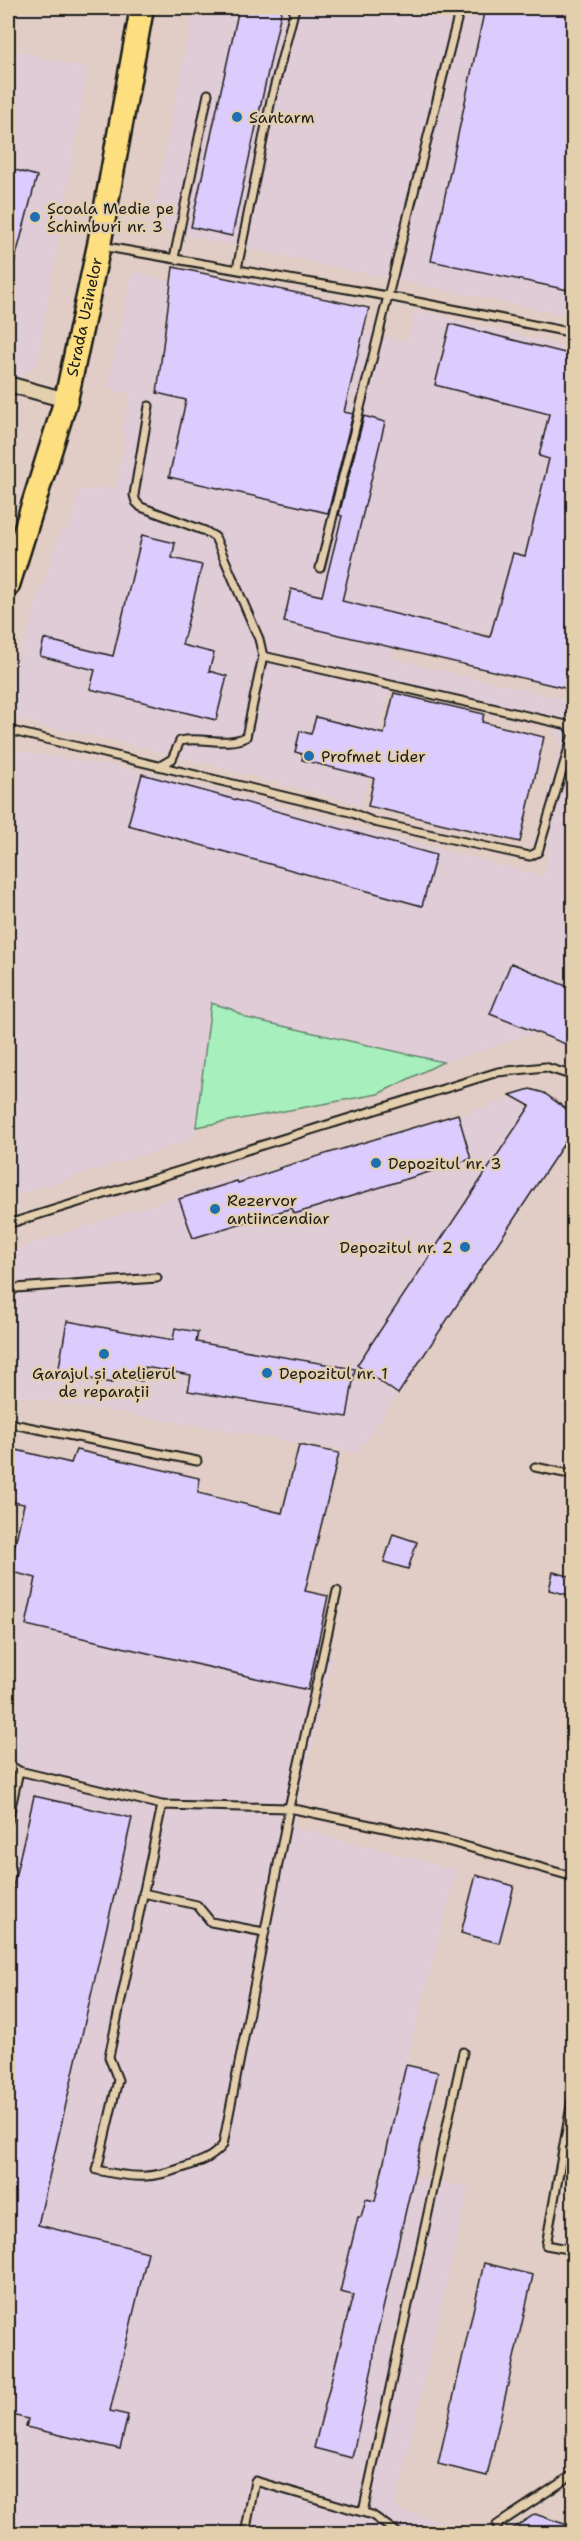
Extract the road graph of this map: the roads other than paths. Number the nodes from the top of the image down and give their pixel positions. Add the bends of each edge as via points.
1 (142, 8) edge
2 (295, 8) edge
3 (460, 8) edge
4 (208, 94) dead end
5 (99, 245) junction
6 (174, 258) junction
7 (237, 269) junction
8 (387, 296) junction
9 (573, 333) edge
10 (8, 384) edge
11 (66, 400) junction
12 (149, 406) dead end
13 (320, 568) dead end
14 (8, 585) edge
15 (263, 656) junction
16 (8, 730) edge
17 (160, 766) junction
18 (573, 1076) edge
19 (8, 1224) edge
20 (157, 1278) dead end
21 (8, 1294) edge
22 (8, 1423) edge
23 (198, 1461) dead end
24 (535, 1467) dead end
25 (573, 1476) edge
26 (337, 1592) dead end
27 (8, 1764) edge
28 (19, 1771) junction
29 (162, 1805) junction
30 (290, 1808) junction
31 (8, 1821) edge
32 (573, 1877) edge
33 (143, 1893) junction
34 (264, 1932) junction
35 (463, 2052) dead end
36 (573, 2089) edge
37 (573, 2250) edge
38 (573, 2474) edge
39 (363, 2512) junction
40 (497, 2525) dead end
41 (245, 2534) edge
42 (399, 2534) edge

1 - 5 main road, Strada Uzinelor
2 - 7 lane via 271,100
3 - 8 lane
4 - 6 lane
5 - 6 lane
5 - 11 main road, Strada Uzinelor
6 - 7 lane
7 - 8 lane
8 - 9 lane
8 - 13 lane
10 - 11 street
11 - 14 main road, Strada Uzinelor
12 - 15 lane via 136,502 215,537
15 - 17 lane via 246,737 235,743 180,741 172,759
15 - 17 lane via 567,725 573,734 538,852 531,856 374,822 350,812
16 - 17 lane
18 - 19 lane via 545,1067 498,1072
20 - 21 lane via 16,1288
22 - 23 lane
24 - 25 lane
26 - 30 lane
27 - 28 lane
28 - 29 lane
28 - 31 lane
29 - 30 lane
29 - 33 lane
30 - 32 lane via 447,1841
30 - 34 lane
33 - 34 lane via 197,1905 212,1922
33 - 34 lane via 109,2057 118,2080 97,2170 159,2177 207,2159 223,2145
35 - 39 lane
36 - 37 lane via 546,2245
38 - 40 lane
39 - 41 lane via 255,2481
39 - 42 lane

